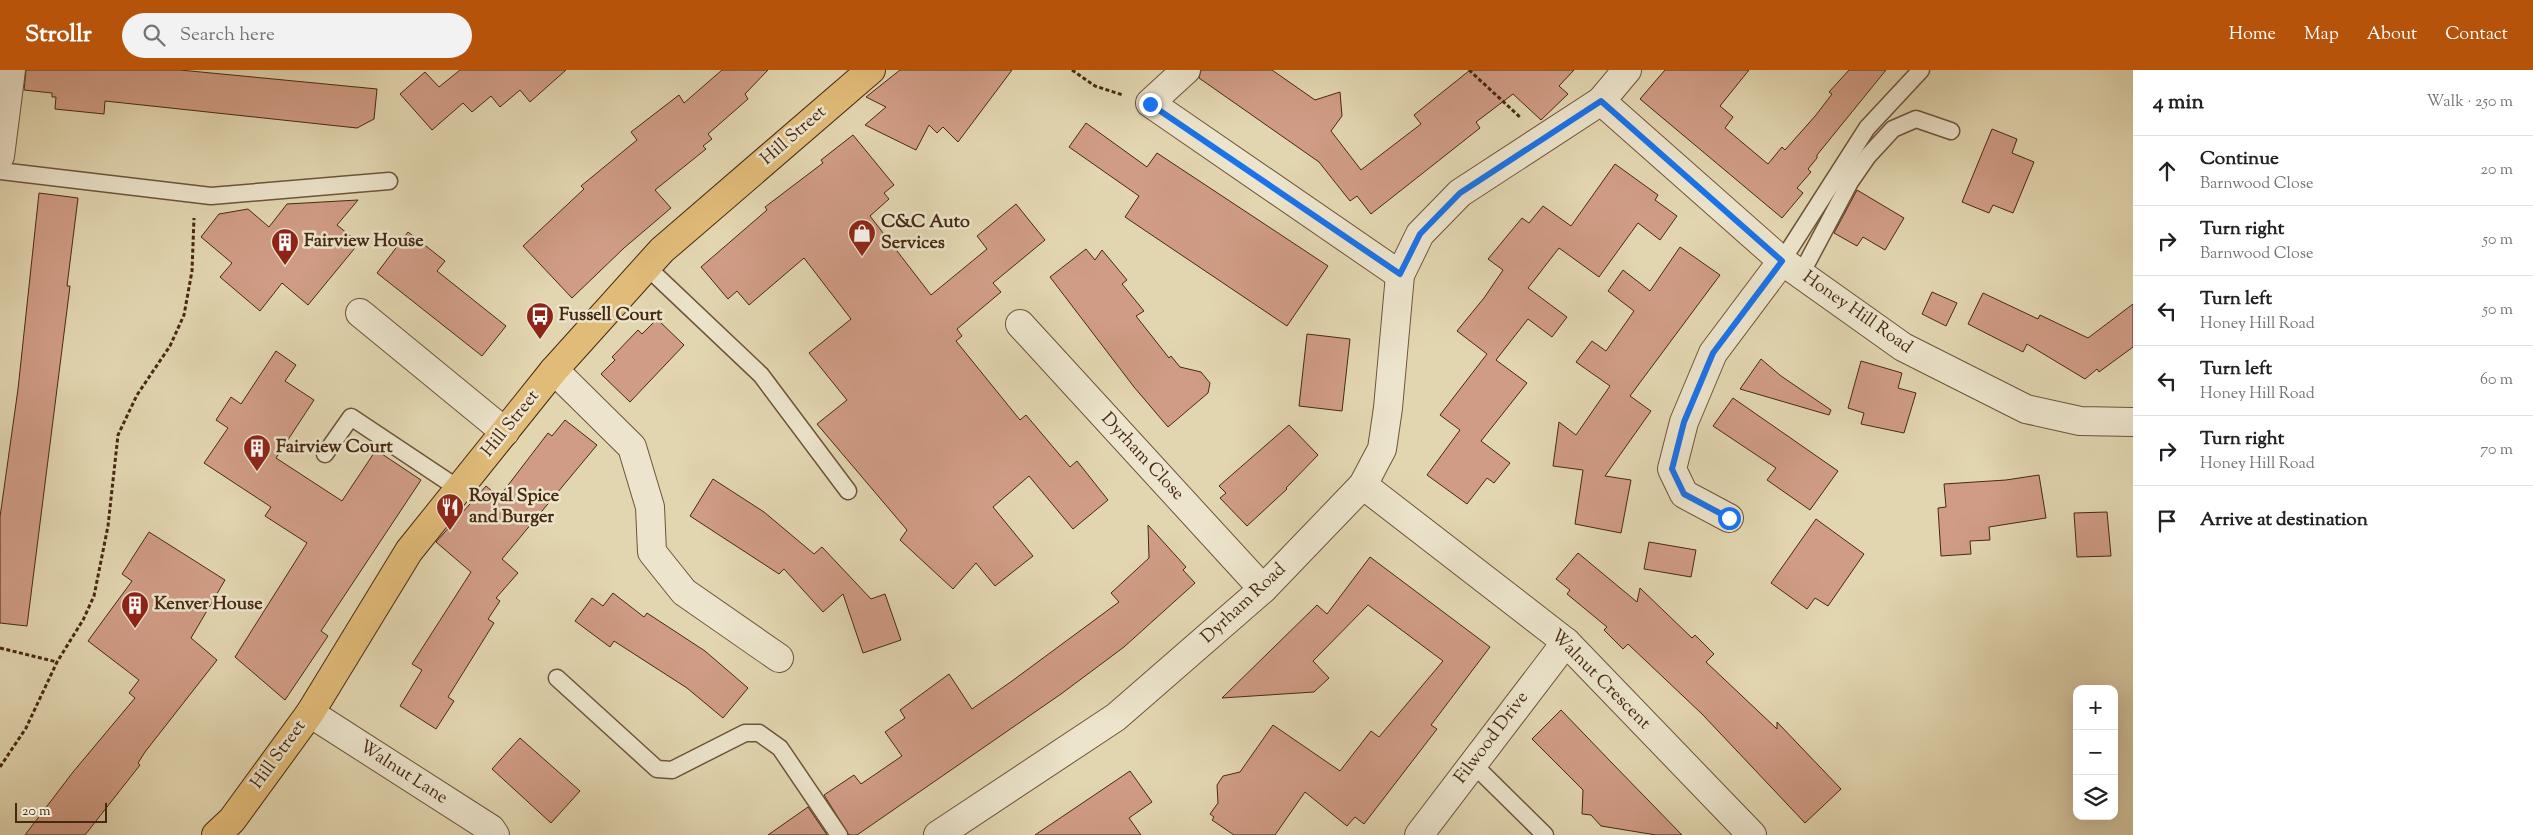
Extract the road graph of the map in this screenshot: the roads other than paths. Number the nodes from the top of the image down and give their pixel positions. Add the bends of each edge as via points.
1 (11, 70) edge
2 (871, 70) edge
3 (1186, 70) edge
4 (1627, 70) edge
5 (1921, 70) edge
6 (1601, 101) junction
7 (1951, 131) dead end
8 (0, 156) edge
9 (0, 170) edge
10 (389, 181) dead end
11 (646, 267) junction
12 (1792, 267) junction
13 (1400, 274) junction
14 (360, 313) dead end
15 (1020, 324) dead end
16 (554, 370) junction
17 (2133, 422) edge
18 (505, 432) junction
19 (325, 454) dead end
20 (1363, 484) junction
21 (459, 489) junction
22 (848, 491) dead end
23 (1729, 518) dead end
24 (1263, 589) junction
25 (1566, 642) junction
26 (779, 658) dead end
27 (557, 678) dead end
28 (310, 713) junction
29 (1473, 764) junction
30 (216, 835) edge
31 (495, 835) edge
32 (839, 835) edge
33 (938, 835) edge
34 (1419, 835) edge
35 (1545, 835) edge
36 (1752, 835) edge

1 - 8 street
2 - 11 main road, Hill Street
3 - 13 street via 1150,104
4 - 6 street
5 - 12 lane via 1867,128
6 - 12 street, Honey Hill Road
6 - 13 street via 1460,193 1420,234
7 - 12 lane via 1916,119 1893,129 1868,156
9 - 10 lane via 211,196
11 - 16 main road, Hill Street
11 - 22 lane via 761,375
12 - 17 street, Honey Hill Road via 1903,347 2026,409 2080,421
12 - 23 street via 1713,353 1684,422 1672,469 1684,494
13 - 20 street, Dyrham Road via 1382,449
14 - 18 street
15 - 24 street, Dyrham Close
16 - 18 main road, Hill Street
16 - 26 street via 632,447 650,507 652,552 684,592
18 - 21 main road, Hill Street
19 - 21 lane via 351,417
20 - 24 street, Dyrham Road
20 - 25 street, Walnut Crescent
21 - 28 main road, Hill Street via 409,551
24 - 33 street, Dyrham Road via 1116,717
25 - 29 street, Filwood Drive
25 - 36 street, Walnut Crescent
27 - 32 lane via 657,769 672,770 745,733 759,733 780,748
28 - 30 main road, Hill Street via 232,820
28 - 31 street, Walnut Lane
29 - 34 street, Filwood Drive
29 - 35 lane

